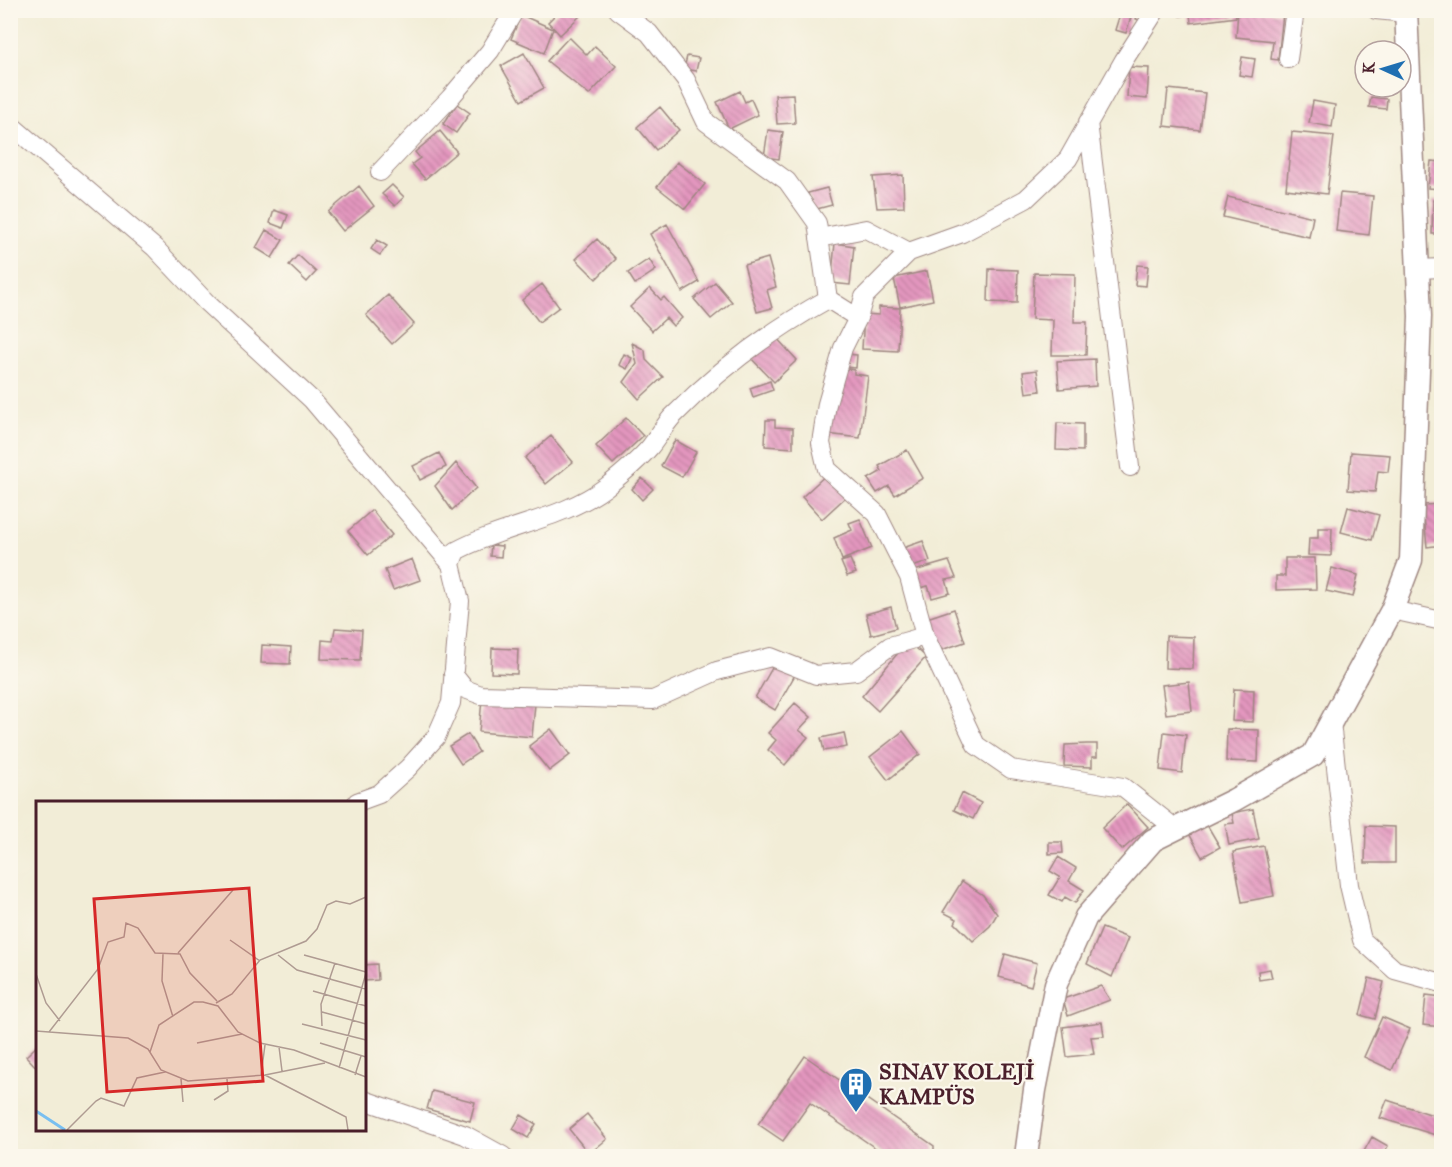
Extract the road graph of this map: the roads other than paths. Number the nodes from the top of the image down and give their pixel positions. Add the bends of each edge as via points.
1 (515, 10) edge
2 (618, 10) edge
3 (1156, 10) edge
4 (1295, 10) edge
5 (1376, 10) edge
6 (1406, 12) edge
7 (1288, 59) dead end
8 (1088, 122) junction
9 (11, 125) edge
10 (381, 172) dead end
11 (819, 238) junction
12 (909, 252) junction
13 (1442, 268) edge
14 (1418, 269) junction
15 (828, 299) junction
16 (858, 318) junction
17 (1130, 467) dead end
18 (451, 564) junction
19 (1392, 610) junction
20 (1442, 621) edge
21 (925, 636) junction
22 (453, 674) junction
23 (1331, 722) junction
24 (360, 801) edge
25 (1176, 829) junction
26 (1442, 983) edge
27 (366, 1101) edge
28 (502, 1156) edge
29 (1026, 1156) edge

1 - 10 street via 489,51 457,90
2 - 11 street via 649,33 686,80 705,122 787,181 817,223
3 - 8 street
4 - 7 street
5 - 6 street
6 - 14 street
8 - 12 street via 1068,159 1026,198 962,233
8 - 17 street
9 - 18 street via 155,248 207,303 312,400
11 - 12 street via 866,230
11 - 15 street
12 - 16 street via 864,297
13 - 14 street
14 - 19 street via 1420,316 1411,560
15 - 16 street
15 - 18 street via 724,367 670,419 650,448 606,487 543,519 471,543 456,551
16 - 21 street via 843,348 827,404 821,444 827,469 877,513 909,577
18 - 22 street via 460,601
19 - 20 street
19 - 23 street
21 - 22 street via 890,646 856,671 816,675 771,657 717,671 653,700 481,695 465,689
21 - 25 street via 976,745 1011,769 1123,788
22 - 24 street via 451,703 436,737 379,794
23 - 25 street via 1313,755
23 - 26 street via 1349,885 1362,940 1395,970
25 - 29 street via 1153,840 1086,917 1056,984
27 - 28 street via 465,1135

